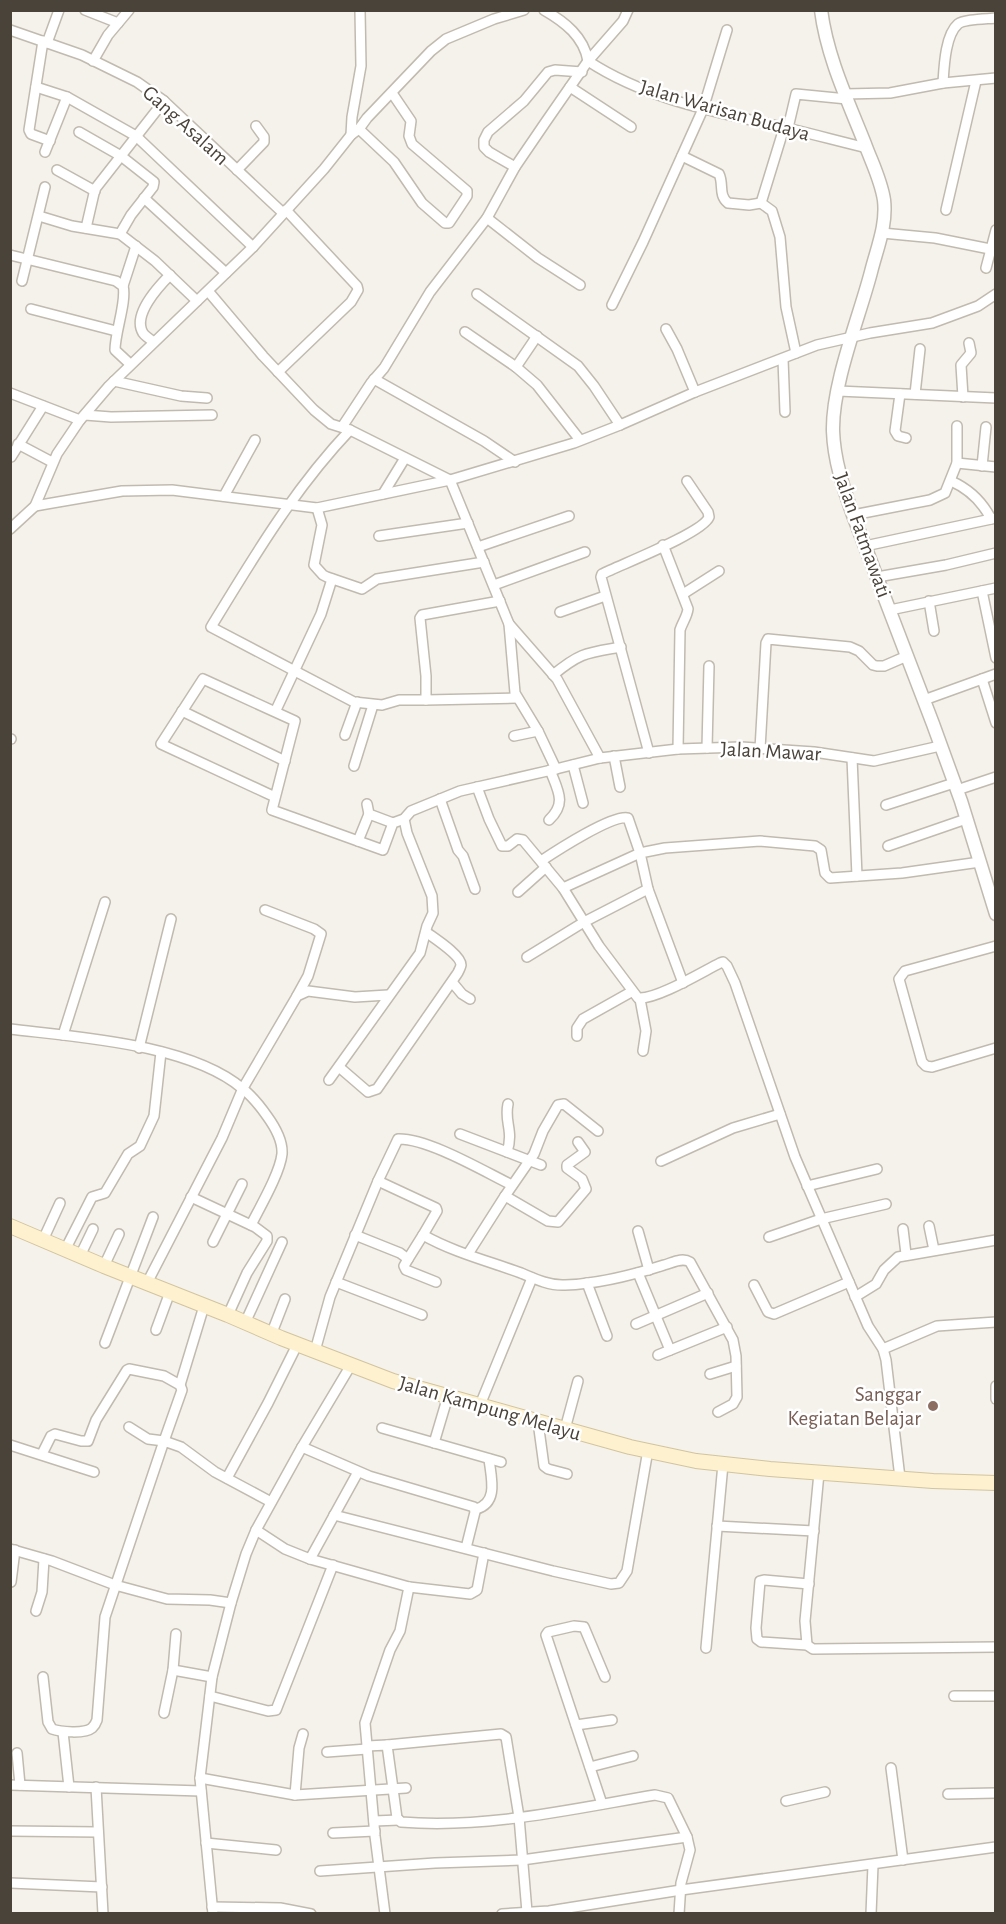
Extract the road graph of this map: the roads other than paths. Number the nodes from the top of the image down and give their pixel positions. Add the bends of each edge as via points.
1 (59, 10) edge
2 (85, 10) edge
3 (129, 10) edge
4 (360, 10) edge
5 (524, 10) edge
6 (544, 10) edge
7 (628, 10) edge
8 (821, 10) edge
9 (493, 15) edge
10 (996, 18) edge
11 (118, 23) junction
12 (10, 30) edge
13 (727, 30) dead end
14 (45, 42) junction
15 (93, 61) junction
16 (588, 61) junction
17 (582, 72) junction
18 (996, 78) edge
19 (976, 81) junction
20 (943, 83) junction
21 (36, 87) junction
22 (570, 87) junction
23 (392, 93) junction
24 (67, 97) junction
25 (846, 97) junction
26 (165, 101) junction
27 (703, 109) junction
28 (256, 126) dead end
29 (631, 127) dead end
30 (786, 128) junction
31 (79, 132) dead end
32 (355, 132) junction
33 (136, 136) junction
34 (50, 141) junction
35 (867, 148) junction
36 (45, 152) dead end
37 (121, 156) junction
38 (682, 156) junction
39 (515, 167) junction
40 (57, 170) dead end
41 (237, 170) junction
42 (45, 187) dead end
43 (94, 191) junction
44 (144, 198) junction
45 (761, 203) junction
46 (946, 210) dead end
47 (284, 211) junction
48 (39, 216) junction
49 (487, 218) junction
50 (86, 228) junction
51 (996, 230) edge
52 (882, 233) junction
53 (120, 234) junction
54 (136, 246) junction
55 (253, 247) junction
56 (990, 249) junction
57 (10, 255) edge
58 (28, 260) junction
59 (986, 268) dead end
60 (226, 273) junction
61 (170, 275) junction
62 (22, 281) dead end
63 (580, 285) dead end
64 (123, 286) junction
65 (208, 291) junction
66 (477, 294) dead end
67 (996, 294) edge
68 (197, 301) junction
69 (612, 305) dead end
70 (31, 309) dead end
71 (666, 329) dead end
72 (116, 331) junction
73 (465, 332) dead end
74 (537, 336) junction
75 (852, 337) junction
76 (154, 342) junction
77 (969, 344) dead end
78 (920, 349) dead end
79 (796, 354) junction
80 (783, 359) junction
81 (130, 364) junction
82 (516, 367) junction
83 (278, 372) junction
84 (374, 380) junction
85 (114, 381) junction
86 (837, 391) junction
87 (695, 392) junction
88 (10, 393) edge
89 (900, 394) junction
90 (915, 394) junction
91 (963, 397) junction
92 (207, 398) dead end
93 (996, 398) edge
94 (43, 406) junction
95 (785, 412) dead end
96 (212, 415) dead end
97 (82, 417) junction
98 (620, 425) junction
99 (957, 426) dead end
100 (986, 427) dead end
101 (346, 428) junction
102 (906, 438) dead end
103 (255, 440) dead end
104 (580, 440) junction
105 (18, 444) junction
106 (11, 457) edge
107 (405, 458) junction
108 (52, 462) junction
109 (514, 462) junction
110 (957, 464) junction
111 (982, 466) junction
112 (996, 467) edge
113 (450, 480) junction
114 (687, 481) dead end
115 (951, 481) junction
116 (383, 494) junction
117 (224, 496) junction
118 (35, 506) junction
119 (288, 506) junction
120 (317, 508) junction
121 (853, 515) junction
122 (568, 516) dead end
123 (993, 518) edge
124 (468, 523) junction
125 (10, 529) edge
126 (379, 536) dead end
127 (663, 545) junction
128 (865, 546) junction
129 (478, 547) junction
130 (585, 552) dead end
131 (996, 553) edge
132 (484, 562) junction
133 (719, 571) dead end
134 (877, 577) junction
135 (332, 579) junction
136 (494, 585) junction
137 (996, 588) edge
138 (981, 591) junction
139 (683, 594) junction
140 (605, 596) junction
141 (501, 601) junction
142 (929, 601) junction
143 (890, 610) junction
144 (560, 612) dead end
145 (509, 624) junction
146 (934, 631) dead end
147 (621, 647) junction
148 (907, 656) junction
149 (996, 658) edge
150 (710, 666) dead end
151 (295, 672) junction
152 (996, 674) edge
153 (553, 675) junction
154 (982, 679) junction
155 (517, 698) junction
156 (426, 700) junction
157 (924, 700) junction
158 (357, 702) junction
159 (373, 705) junction
160 (276, 710) dead end
161 (182, 711) junction
162 (996, 723) edge
163 (538, 731) junction
164 (345, 735) dead end
165 (514, 736) dead end
166 (940, 746) junction
167 (707, 748) junction
168 (760, 748) junction
169 (678, 749) junction
170 (649, 753) junction
171 (614, 756) junction
172 (600, 758) junction
173 (852, 758) junction
174 (285, 761) junction
175 (573, 765) junction
176 (354, 766) dead end
177 (553, 770) junction
178 (996, 777) edge
179 (955, 786) junction
180 (477, 787) junction
181 (620, 787) dead end
182 (275, 797) junction
183 (440, 799) junction
184 (583, 803) dead end
185 (886, 804) dead end
186 (404, 819) junction
187 (966, 819) junction
188 (549, 820) dead end
189 (393, 823) junction
190 (358, 841) junction
191 (888, 846) dead end
192 (640, 853) junction
193 (980, 862) junction
194 (543, 864) junction
195 (857, 876) junction
196 (990, 876) edge
197 (563, 888) junction
198 (475, 889) dead end
199 (648, 890) junction
200 (518, 892) dead end
201 (105, 902) dead end
202 (266, 910) dead end
203 (996, 914) edge
204 (171, 919) dead end
205 (584, 922) junction
206 (426, 932) junction
207 (996, 946) edge
208 (526, 957) dead end
209 (452, 982) junction
210 (683, 983) junction
211 (306, 987) junction
212 (631, 992) junction
213 (388, 995) junction
214 (470, 999) dead end
215 (640, 999) junction
216 (10, 1029) edge
217 (63, 1035) junction
218 (577, 1036) dead end
219 (139, 1048) junction
220 (996, 1048) edge
221 (642, 1051) dead end
222 (161, 1053) junction
223 (339, 1067) junction
224 (329, 1080) dead end
225 (243, 1088) junction
226 (508, 1104) dead end
227 (780, 1114) junction
228 (598, 1131) dead end
229 (460, 1134) dead end
230 (578, 1142) dead end
231 (507, 1152) junction
232 (529, 1161) junction
233 (661, 1161) dead end
234 (541, 1165) dead end
235 (877, 1169) dead end
236 (378, 1181) junction
237 (242, 1184) dead end
238 (512, 1185) junction
239 (807, 1186) junction
240 (505, 1196) junction
241 (191, 1197) junction
242 (60, 1203) dead end
243 (886, 1204) dead end
244 (228, 1213) junction
245 (153, 1217) dead end
246 (821, 1218) junction
247 (251, 1225) junction
248 (10, 1226) edge
249 (929, 1226) dead end
250 (93, 1229) dead end
251 (903, 1229) dead end
252 (638, 1231) dead end
253 (119, 1234) dead end
254 (355, 1235) junction
255 (423, 1235) junction
256 (769, 1237) dead end
257 (43, 1240) junction
258 (996, 1240) edge
259 (213, 1242) dead end
260 (282, 1242) dead end
261 (65, 1250) junction
262 (934, 1250) junction
263 (468, 1254) junction
264 (906, 1254) junction
265 (80, 1256) junction
266 (408, 1259) junction
267 (104, 1266) junction
268 (649, 1270) junction
269 (638, 1273) junction
270 (129, 1276) junction
271 (532, 1278) junction
272 (336, 1282) junction
273 (436, 1282) dead end
274 (849, 1282) junction
275 (147, 1283) junction
276 (587, 1283) junction
277 (754, 1285) dead end
278 (170, 1292) junction
279 (708, 1293) junction
280 (855, 1297) junction
281 (285, 1299) dead end
282 (204, 1306) junction
283 (228, 1315) junction
284 (422, 1315) dead end
285 (655, 1315) junction
286 (996, 1322) edge
287 (245, 1323) junction
288 (636, 1324) dead end
289 (727, 1327) junction
290 (156, 1330) dead end
291 (271, 1335) junction
292 (607, 1336) dead end
293 (105, 1343) dead end
294 (297, 1345) junction
295 (883, 1349) junction
296 (670, 1350) junction
297 (315, 1352) junction
298 (658, 1355) dead end
299 (351, 1365) junction
300 (736, 1366) junction
301 (710, 1374) dead end
302 (578, 1381) dead end
303 (180, 1385) junction
304 (996, 1386) edge
305 (448, 1396) junction
306 (996, 1399) edge
307 (480, 1405) junction
308 (718, 1412) dead end
309 (538, 1422) junction
310 (129, 1427) dead end
311 (382, 1428) dead end
312 (565, 1429) junction
313 (164, 1441) junction
314 (434, 1443) junction
315 (10, 1445) edge
316 (302, 1447) junction
317 (648, 1450) junction
318 (42, 1455) junction
319 (489, 1459) junction
320 (501, 1462) dead end
321 (723, 1464) junction
322 (358, 1472) junction
323 (94, 1473) dead end
324 (819, 1473) junction
325 (567, 1474) dead end
326 (226, 1478) junction
327 (900, 1478) junction
328 (996, 1483) edge
329 (271, 1502) junction
330 (476, 1509) junction
331 (334, 1515) junction
332 (717, 1526) junction
333 (256, 1530) junction
334 (814, 1531) junction
335 (466, 1548) junction
336 (13, 1550) edge
337 (484, 1554) junction
338 (44, 1558) junction
339 (310, 1559) junction
340 (333, 1565) junction
341 (11, 1582) edge
342 (809, 1584) junction
343 (115, 1585) junction
344 (409, 1587) junction
345 (231, 1603) junction
346 (36, 1611) dead end
347 (176, 1634) dead end
348 (807, 1645) junction
349 (996, 1647) edge
350 (706, 1648) dead end
351 (173, 1670) junction
352 (43, 1677) dead end
353 (212, 1677) junction
354 (605, 1677) dead end
355 (210, 1696) junction
356 (954, 1696) dead end
357 (996, 1696) edge
358 (164, 1713) dead end
359 (612, 1720) dead end
360 (576, 1725) junction
361 (63, 1732) junction
362 (303, 1734) dead end
363 (387, 1744) junction
364 (367, 1748) junction
365 (327, 1752) dead end
366 (17, 1753) dead end
367 (633, 1756) dead end
368 (590, 1767) junction
369 (891, 1768) dead end
370 (200, 1778) junction
371 (15, 1785) edge
372 (69, 1786) junction
373 (96, 1786) junction
374 (406, 1788) dead end
375 (394, 1789) junction
376 (201, 1791) junction
377 (372, 1791) junction
378 (825, 1792) dead end
379 (996, 1793) edge
380 (948, 1794) dead end
381 (295, 1795) junction
382 (786, 1801) dead end
383 (602, 1804) junction
384 (519, 1817) junction
385 (399, 1820) junction
386 (374, 1826) junction
387 (10, 1831) edge
388 (98, 1832) junction
389 (333, 1833) dead end
390 (687, 1838) junction
391 (206, 1843) junction
392 (996, 1847) edge
393 (276, 1850) dead end
394 (522, 1860) junction
395 (903, 1860) junction
396 (873, 1865) junction
397 (379, 1867) junction
398 (320, 1871) dead end
399 (10, 1882) edge
400 (102, 1887) junction
401 (681, 1890) junction
402 (213, 1910) edge
403 (527, 1912) edge
404 (549, 1912) edge
405 (103, 1914) edge
406 (311, 1914) edge
407 (385, 1914) edge
408 (502, 1914) edge
409 (679, 1914) edge
410 (871, 1914) edge

1 - 14 street
2 - 11 street
3 - 11 street
4 - 32 street via 361,66
5 - 9 street
6 - 16 street via 580,38
7 - 16 street
8 - 25 street, Jalan Fatmawati
9 - 23 street via 446,39
10 - 20 street via 956,26 945,52
11 - 15 street
12 - 14 street, Gang Asalam
13 - 27 street
14 - 15 street, Gang Asalam
14 - 21 street
15 - 26 street, Gang Asalam via 137,82
16 - 17 street
16 - 27 street, Jalan Warisan Budaya via 634,86
17 - 22 street
17 - 39 street via 548,72 524,101 488,132 484,147
18 - 19 street
19 - 20 street
19 - 46 street
20 - 25 street
21 - 24 street
21 - 34 street via 29,130
22 - 29 street
22 - 39 street
23 - 32 street
23 - 32 street via 411,121 412,144 467,191 449,223 422,203 394,162
24 - 33 street
24 - 34 street
25 - 30 street via 796,94
25 - 35 street, Jalan Fatmawati
26 - 33 street
26 - 41 street, Gang Asalam
27 - 30 street, Jalan Warisan Budaya
27 - 38 street
28 - 41 street via 264,142
30 - 35 street, Jalan Warisan Budaya
30 - 45 street
31 - 37 street
32 - 47 street
33 - 37 street
33 - 55 street
34 - 36 street
35 - 52 street, Jalan Fatmawati via 884,201
37 - 43 street
37 - 44 street via 153,182
38 - 45 street via 719,174 722,195 728,203
38 - 69 street
39 - 49 street
40 - 43 street
41 - 47 street, Gang Asalam
42 - 48 street
43 - 50 street
44 - 53 street
44 - 60 street
45 - 79 street via 772,211 780,237 786,307
47 - 55 street
47 - 83 street, Gang Asalam via 358,290 351,302
48 - 50 street
48 - 58 street
49 - 63 street
49 - 84 street via 430,292
50 - 53 street
51 - 56 street
52 - 56 street
52 - 75 street, Jalan Fatmawati
53 - 54 street
54 - 61 street
54 - 64 street
55 - 60 street
56 - 59 street
57 - 58 street
58 - 62 street
58 - 64 street
60 - 65 street
61 - 68 street
61 - 76 street via 151,294 141,322 143,333
64 - 72 street
65 - 68 street
65 - 83 street
66 - 74 street
67 - 75 street via 978,306 932,323
68 - 76 street
70 - 72 street
71 - 87 street
72 - 81 street via 115,351
73 - 82 street
74 - 82 street
74 - 98 street via 578,366
75 - 79 street
75 - 86 street, Jalan Fatmawati
76 - 81 street
77 - 91 street via 971,353 961,365
78 - 90 street
79 - 80 street
80 - 87 street
80 - 95 street
81 - 85 street
82 - 104 street via 537,385
83 - 101 street via 331,424
84 - 101 street
84 - 109 street
85 - 92 street
85 - 97 street
86 - 89 street
86 - 121 street, Jalan Fatmawati via 833,430 836,455
87 - 98 street
88 - 94 street
89 - 90 street
89 - 102 street via 895,431
90 - 91 street
91 - 93 street
94 - 97 street
94 - 105 street
96 - 97 street
97 - 108 street
98 - 104 street
99 - 110 street
100 - 111 street
101 - 107 street
101 - 119 street
103 - 117 street
104 - 109 street
105 - 106 street
105 - 108 street
107 - 113 street
107 - 116 street
108 - 118 street
109 - 113 street
110 - 111 street
110 - 115 street
111 - 112 street
113 - 116 street
113 - 124 street
114 - 127 street via 708,512 708,521
115 - 121 street via 945,493 930,500
115 - 123 street via 974,495
116 - 120 street
117 - 118 street via 172,490 122,491
117 - 119 street
118 - 125 street
119 - 120 street
119 - 151 street via 211,627
120 - 135 street via 322,525 314,565
121 - 128 street, Jalan Fatmawati
122 - 129 street
123 - 128 street
124 - 126 street
124 - 129 street
127 - 139 street
127 - 140 street via 602,574
128 - 134 street, Jalan Fatmawati
129 - 132 street
130 - 136 street
131 - 134 street
132 - 135 street via 377,579 362,589
132 - 136 street
133 - 139 street
134 - 143 street, Jalan Fatmawati
135 - 151 street
136 - 141 street
137 - 138 street
138 - 142 street
138 - 149 street
139 - 169 street via 687,614 680,630
140 - 144 street
140 - 147 street
141 - 145 street
141 - 156 street via 422,615
142 - 143 street
142 - 146 street
143 - 148 street, Jalan Fatmawati
145 - 153 street
145 - 155 street
147 - 153 street via 587,652
147 - 170 street
148 - 157 street, Jalan Fatmawati
148 - 168 street via 877,666 850,647 768,639
150 - 167 street
151 - 158 street
151 - 160 street
152 - 154 street
153 - 172 street
154 - 157 street
154 - 162 street
155 - 156 street
155 - 163 street
156 - 159 street
157 - 166 street, Jalan Fatmawati
158 - 159 street
158 - 164 street
159 - 176 street
161 - 174 street
161 - 174 street via 203,679 295,721
161 - 182 street via 161,744
163 - 165 street
163 - 177 street
166 - 173 street, Jalan Mawar via 874,761
166 - 179 street, Jalan Fatmawati
167 - 168 street, Jalan Mawar
167 - 169 street, Jalan Mawar
168 - 173 street, Jalan Mawar
169 - 170 street, Jalan Mawar
170 - 171 street, Jalan Mawar
171 - 172 street, Jalan Mawar
171 - 181 street
172 - 175 street, Jalan Mawar
173 - 195 street
174 - 182 street
175 - 177 street, Jalan Mawar
175 - 184 street
177 - 180 street, Jalan Mawar
177 - 188 street via 560,799
178 - 179 street
179 - 185 street
179 - 187 street, Jalan Fatmawati
180 - 183 street, Jalan Mawar
180 - 194 street via 502,846 523,840
182 - 190 street via 272,810
183 - 186 street, Jalan Mawar via 411,811
183 - 198 street
186 - 189 street, Jalan Mawar
186 - 206 street via 433,903
187 - 191 street
187 - 193 street, Jalan Fatmawati
189 - 190 street via 383,850
189 - 190 street via 368,809
192 - 194 street via 629,820 624,816 565,844
192 - 195 street via 760,841 813,845 821,850 828,877
192 - 197 street
192 - 199 street
193 - 195 street
193 - 196 street, Jalan Fatmawati
194 - 197 street
194 - 200 street
196 - 203 street, Jalan Fatmawati
197 - 205 street
199 - 205 street
199 - 210 street
201 - 217 street
202 - 211 street via 321,934
204 - 219 street
205 - 208 street
205 - 212 street
206 - 209 street via 461,963
206 - 213 street via 420,953
207 - 220 street via 905,971 899,979 926,1066
209 - 214 street
209 - 223 street via 377,1089 368,1092
210 - 215 street
210 - 227 street via 720,963 727,966
211 - 213 street via 355,997
211 - 225 street
212 - 215 street
212 - 218 street via 583,1019
213 - 223 street
215 - 221 street via 646,1031
216 - 217 street
217 - 219 street
219 - 222 street
222 - 225 street via 210,1068
222 - 261 street via 154,1116 140,1146 128,1154 105,1193 92,1197
223 - 224 street
225 - 241 street
225 - 247 street via 274,1126 282,1153
226 - 231 street via 511,1135
227 - 233 street via 715,1135
227 - 239 street
228 - 232 street via 560,1103
229 - 231 street
230 - 240 street via 585,1152 567,1168 582,1179 586,1189 558,1222 548,1221
231 - 232 street
232 - 234 street
232 - 238 street
235 - 239 street
236 - 238 street via 395,1143 403,1139 434,1148
236 - 254 street
236 - 255 street via 436,1208
237 - 244 street
238 - 240 street
239 - 246 street
240 - 263 street
241 - 244 street
241 - 275 street
242 - 257 street
243 - 246 street
244 - 247 street
244 - 259 street
245 - 270 street
246 - 256 street
246 - 274 street
247 - 283 street via 266,1235 267,1241
248 - 257 main road, Jalan Kampung Melayu
249 - 262 street
250 - 265 street
251 - 264 street
252 - 268 street
253 - 267 street
254 - 266 street
254 - 272 street
255 - 263 street
255 - 266 street
257 - 261 main road, Jalan Kampung Melayu
258 - 262 street
260 - 287 street
261 - 265 main road, Jalan Kampung Melayu
262 - 264 street
263 - 271 street
264 - 280 street via 889,1265 876,1284
265 - 267 main road, Jalan Kampung Melayu
266 - 273 street via 406,1270
267 - 270 main road, Jalan Kampung Melayu
268 - 269 street
268 - 279 street via 686,1259
269 - 276 street
269 - 285 street
270 - 275 main road, Jalan Kampung Melayu
270 - 293 street
271 - 276 street via 564,1285
271 - 307 street
272 - 284 street
272 - 297 street
274 - 277 street via 774,1314 768,1312
274 - 280 street
275 - 278 main road, Jalan Kampung Melayu
276 - 292 street
278 - 282 main road, Jalan Kampung Melayu
278 - 290 street
279 - 285 street
279 - 289 street
280 - 295 street
281 - 291 street
282 - 283 main road, Jalan Kampung Melayu
282 - 303 street
283 - 287 main road, Jalan Kampung Melayu
285 - 288 street
285 - 296 street
286 - 295 street via 937,1326
287 - 291 main road, Jalan Kampung Melayu
289 - 296 street
289 - 300 street
291 - 294 main road, Jalan Kampung Melayu
294 - 297 main road, Jalan Kampung Melayu
294 - 326 street
295 - 327 street
296 - 298 street
297 - 299 main road, Jalan Kampung Melayu
299 - 305 main road, Jalan Kampung Melayu
299 - 316 street
300 - 301 street
300 - 308 street via 735,1401
302 - 312 street
303 - 313 street via 182,1390
303 - 318 street via 164,1376 129,1369 96,1420 88,1441 55,1434
304 - 306 street
305 - 307 main road, Jalan Kampung Melayu
305 - 314 street
307 - 309 main road, Jalan Kampung Melayu
309 - 312 main road, Jalan Kampung Melayu
309 - 325 street via 544,1466
310 - 313 street via 148,1439
311 - 314 street
312 - 317 main road, Jalan Kampung Melayu
313 - 326 street via 181,1447
313 - 343 street
314 - 319 street
315 - 318 street
316 - 322 street
316 - 329 street
317 - 321 main road, Jalan Kampung Melayu
317 - 337 street via 627,1571 619,1583
318 - 323 street
319 - 320 street
319 - 330 street via 491,1497 486,1505
321 - 324 main road, Jalan Kampung Melayu
321 - 332 street
322 - 330 street
322 - 331 street
324 - 327 main road, Jalan Kampung Melayu
324 - 334 street
326 - 329 street
327 - 328 main road, Jalan Kampung Melayu
329 - 333 street
330 - 335 street
331 - 335 street
331 - 339 street
332 - 334 street
332 - 350 street
333 - 339 street via 285,1549
333 - 345 street
334 - 342 street
335 - 337 street
336 - 338 street
336 - 341 street
337 - 344 street via 473,1594
338 - 343 street
338 - 346 street via 42,1592
339 - 340 street
340 - 344 street
340 - 355 street via 276,1710
342 - 348 street
342 - 348 street via 760,1581 756,1628 761,1642
343 - 345 street via 167,1599
343 - 361 street via 103,1626 98,1720 89,1730
344 - 364 street via 400,1631 368,1710
345 - 353 street
347 - 351 street
348 - 349 street via 813,1649
351 - 353 street
351 - 358 street
352 - 361 street via 48,1722 52,1729
353 - 355 street
354 - 360 street via 584,1627 548,1632 546,1638
355 - 370 street
356 - 357 street
359 - 360 street
360 - 368 street
361 - 372 street
362 - 381 street
363 - 364 street
363 - 375 street
363 - 384 street via 501,1734 508,1741
364 - 365 street
364 - 377 street
366 - 371 street
367 - 368 street
368 - 383 street
369 - 395 street
370 - 376 street
370 - 381 street
371 - 372 street
372 - 373 street
373 - 376 street
373 - 388 street
374 - 375 street
375 - 377 street
375 - 385 street
376 - 391 street
377 - 381 street
377 - 386 street
378 - 382 street
379 - 380 street
383 - 384 street
383 - 390 street via 668,1798
384 - 385 street via 462,1822
384 - 394 street
385 - 386 street
386 - 389 street
386 - 397 street
387 - 388 street
388 - 400 street
390 - 394 street
390 - 401 street via 690,1850
391 - 393 street
391 - 402 street
392 - 395 street
394 - 397 street
394 - 403 street
395 - 396 street
396 - 401 street
396 - 410 street
397 - 398 street
397 - 407 street
399 - 400 street
400 - 405 street
401 - 404 street
401 - 409 street
402 - 406 street via 280,1908
403 - 404 street
403 - 408 street

